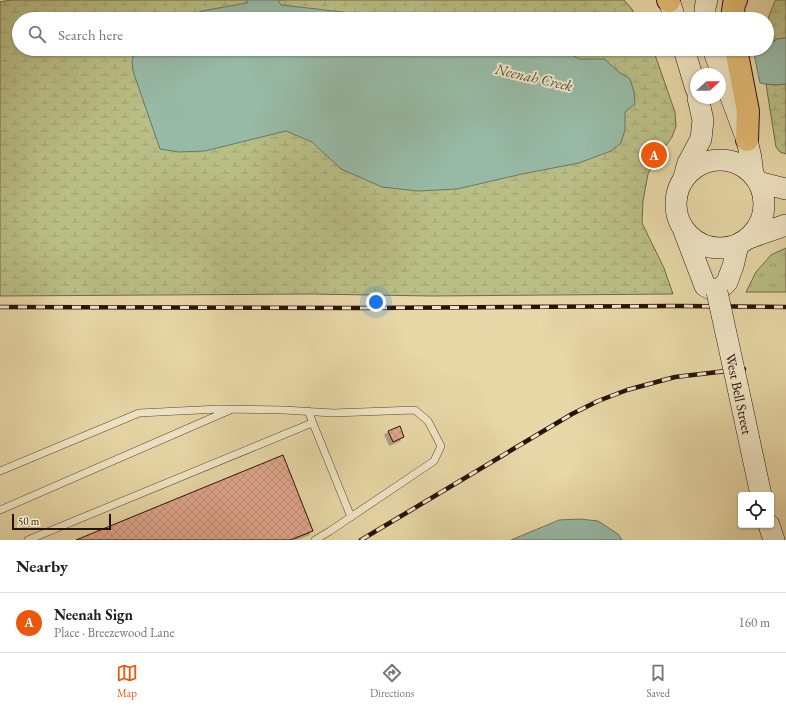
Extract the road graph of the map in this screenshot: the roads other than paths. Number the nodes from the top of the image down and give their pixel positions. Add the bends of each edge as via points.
1 (707, 0) edge
2 (736, 0) edge
3 (706, 12) edge
4 (733, 12) edge
5 (686, 56) edge
6 (716, 56) edge
7 (737, 56) edge
8 (690, 69) edge
9 (699, 104) edge
10 (747, 140) junction
11 (756, 178) junction
12 (683, 179) junction
13 (786, 189) edge
14 (786, 225) edge
15 (683, 229) junction
16 (744, 242) junction
17 (717, 292) junction
18 (232, 409) junction
19 (308, 411) junction
20 (312, 423) junction
21 (0, 472) edge
22 (759, 492) edge
23 (0, 510) edge
24 (351, 517) junction
25 (770, 528) edge
26 (28, 540) edge
27 (315, 540) edge
28 (774, 540) edge

1 - 3 main road
2 - 4 highway
5 - 8 main road
6 - 10 main road
7 - 10 highway via 748,111
9 - 12 main road via 703,120 701,139 688,163
10 - 11 main road
11 - 12 main road via 743,166 717,160 693,169
11 - 13 main road
11 - 16 main road via 764,196 764,212 759,226
12 - 15 main road via 676,204 677,217
14 - 16 main road
15 - 16 main road via 702,245 714,248 726,248
15 - 17 main road via 705,286
16 - 17 main road via 727,282
17 - 22 main road, West Bell Street, bridge
18 - 19 lane
18 - 21 lane via 139,414
18 - 23 lane
19 - 20 lane
19 - 24 lane via 332,413 415,410 428,421 440,446 434,461
20 - 24 lane
20 - 26 lane
24 - 27 lane
25 - 28 main road

